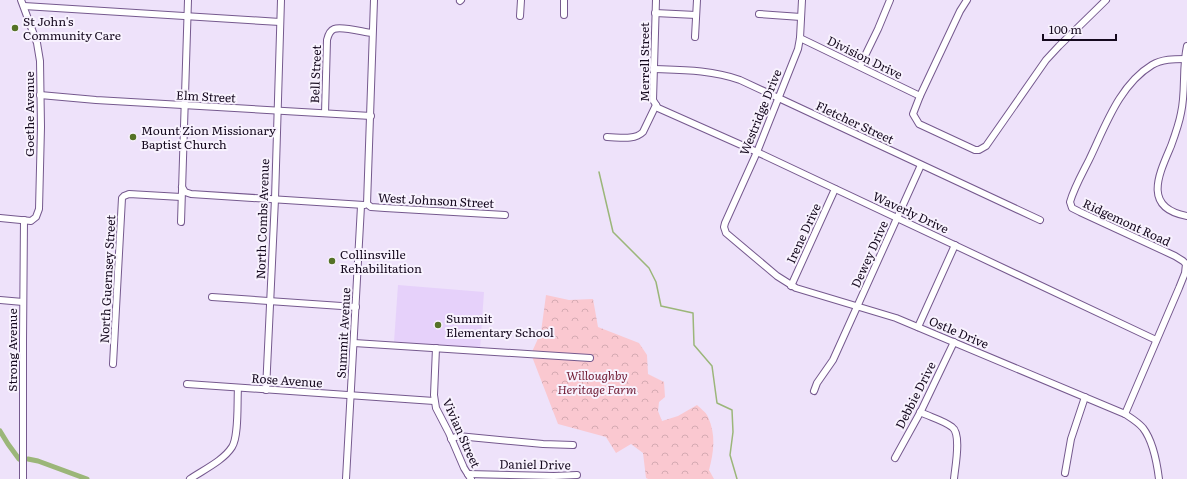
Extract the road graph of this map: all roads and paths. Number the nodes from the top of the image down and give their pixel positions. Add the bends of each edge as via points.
1 (188, 0) edge
2 (281, 0) edge
3 (374, 0) edge
4 (521, 0) edge
5 (564, 0) edge
6 (656, 0) edge
7 (697, 0) edge
8 (802, 0) edge
9 (890, 0) edge
10 (967, 0) edge
11 (1106, 0) edge
12 (23, 3) edge
13 (655, 13) junction
14 (564, 14) dead end
15 (759, 14) dead end
16 (696, 15) junction
17 (520, 16) dead end
18 (187, 17) junction
19 (801, 17) junction
20 (280, 22) junction
21 (372, 33) junction
22 (695, 37) dead end
23 (800, 38) junction
24 (1187, 46) edge
25 (1185, 59) junction
26 (860, 66) junction
27 (654, 69) junction
28 (40, 95) junction
29 (920, 96) junction
30 (778, 98) junction
31 (184, 106) junction
32 (656, 106) junction
33 (277, 111) junction
34 (325, 113) junction
35 (371, 116) junction
36 (607, 137) dead end
37 (757, 152) junction
38 (921, 165) junction
39 (182, 187) junction
40 (835, 189) junction
41 (181, 197) junction
42 (275, 200) junction
43 (364, 205) junction
44 (505, 215) dead end
45 (1187, 216) edge
46 (0, 218) edge
47 (897, 218) junction
48 (24, 220) junction
49 (1040, 220) dead end
50 (181, 222) dead end
51 (724, 229) joint
52 (955, 245) junction
53 (791, 286) junction
54 (212, 297) dead end
55 (0, 300) edge
56 (270, 301) junction
57 (23, 302) junction
58 (356, 307) junction
59 (857, 307) junction
60 (918, 327) junction
61 (1156, 340) junction
62 (354, 342) junction
63 (954, 342) junction
64 (436, 348) junction
65 (590, 358) dead end
66 (113, 364) dead end
67 (187, 384) dead end
68 (238, 388) junction
69 (266, 390) junction
70 (814, 391) dead end
71 (351, 396) junction
72 (1085, 397) junction
73 (434, 401) junction
74 (920, 412) junction
75 (1125, 414) junction
76 (451, 439) junction
77 (573, 445) dead end
78 (895, 458) dead end
79 (1065, 473) dead end
80 (577, 475) dead end
81 (469, 476) edge
82 (23, 479) edge
83 (190, 479) edge
84 (346, 479) edge
85 (954, 479) edge
86 (1159, 479) edge

1 - 18 street
2 - 20 street, North Combs Avenue
3 - 21 street, Summit Avenue
4 - 17 street
5 - 14 street
6 - 13 street, Merrell Street
7 - 16 street
8 - 19 street, Westridge Drive
9 - 26 street
10 - 29 street
11 - 29 street via 1046,60 983,148 972,150 919,124 913,114
12 - 18 street
12 - 28 street, Goethe Avenue via 39,53
13 - 16 street
13 - 27 street, Merrell Street
15 - 19 street
16 - 22 street
18 - 20 street
18 - 31 street
19 - 23 street, Westridge Drive
20 - 33 street, North Combs Avenue
21 - 34 street, Bell Street via 342,29 329,34
21 - 35 street, Summit Avenue
23 - 26 street, Division Drive
23 - 30 street, Westridge Drive
24 - 25 street
25 - 45 street via 1181,115 1157,185 1159,196 1165,206
25 - 61 street, Ridgemont Road via 1163,60 1154,64 1127,87 1070,202 1072,208 1185,262 1185,273
26 - 29 street, Division Drive
27 - 30 street, Fletcher Street via 717,73 740,80
27 - 32 street, Merrell Street via 653,100
28 - 31 street, Elm Street
28 - 48 street, Goethe Avenue via 39,209 32,220
30 - 37 street, Westridge Drive
30 - 38 street, Fletcher Street
31 - 33 street, Elm Street
31 - 39 street
32 - 36 street, Merrell Street via 640,135 634,138
32 - 37 street, Waverly Drive
33 - 34 street, Elm Street
33 - 42 street, North Combs Avenue
34 - 35 street, Elm Street
35 - 43 street, Summit Avenue
37 - 40 street, Waverly Drive
37 - 51 street, Westridge Drive
38 - 47 street, Dewey Drive
38 - 49 street, Fletcher Street
39 - 41 street
39 - 42 street, West Johnson Street via 185,192 191,194
40 - 47 street, Waverly Drive
40 - 53 street, Irene Drive
41 - 50 street
41 - 66 street, North Guernsey Street via 129,194 122,200
42 - 43 street, West Johnson Street
42 - 56 street, North Combs Avenue
43 - 44 street, West Johnson Street
43 - 58 street, Summit Avenue
46 - 48 street
47 - 52 street, Waverly Drive
47 - 59 street, Dewey Drive
48 - 57 street, Strong Avenue
51 - 53 street, Ostle Drive
52 - 60 street
52 - 61 street, Waverly Drive
53 - 59 street, Ostle Drive
54 - 56 street
55 - 57 street
56 - 58 street
56 - 69 street, North Combs Avenue
57 - 82 street, Strong Avenue
58 - 62 street, Summit Avenue
59 - 60 street, Ostle Drive
59 - 70 street, Dewey Drive via 833,360
60 - 63 street, Ostle Drive
61 - 75 street, Ridgemont Road
62 - 64 street
62 - 71 street, Summit Avenue
63 - 72 street, Ostle Drive
63 - 74 street, Debbie Drive
64 - 65 street
64 - 73 street, Vivian Street
67 - 68 street, Rose Avenue
68 - 69 street, Rose Avenue
68 - 83 street via 236,436 231,448 222,458
69 - 71 street, Rose Avenue
71 - 73 street, Rose Avenue
71 - 84 street, Summit Avenue
72 - 75 street, Ostle Drive
72 - 79 street via 1071,440
73 - 76 street, Vivian Street
74 - 78 street, Debbie Drive
74 - 85 street via 956,430 958,437
75 - 86 street, Ostle Drive via 1146,433
76 - 77 street via 458,436
76 - 81 street, Vivian Street
80 - 81 street, Daniel Drive

